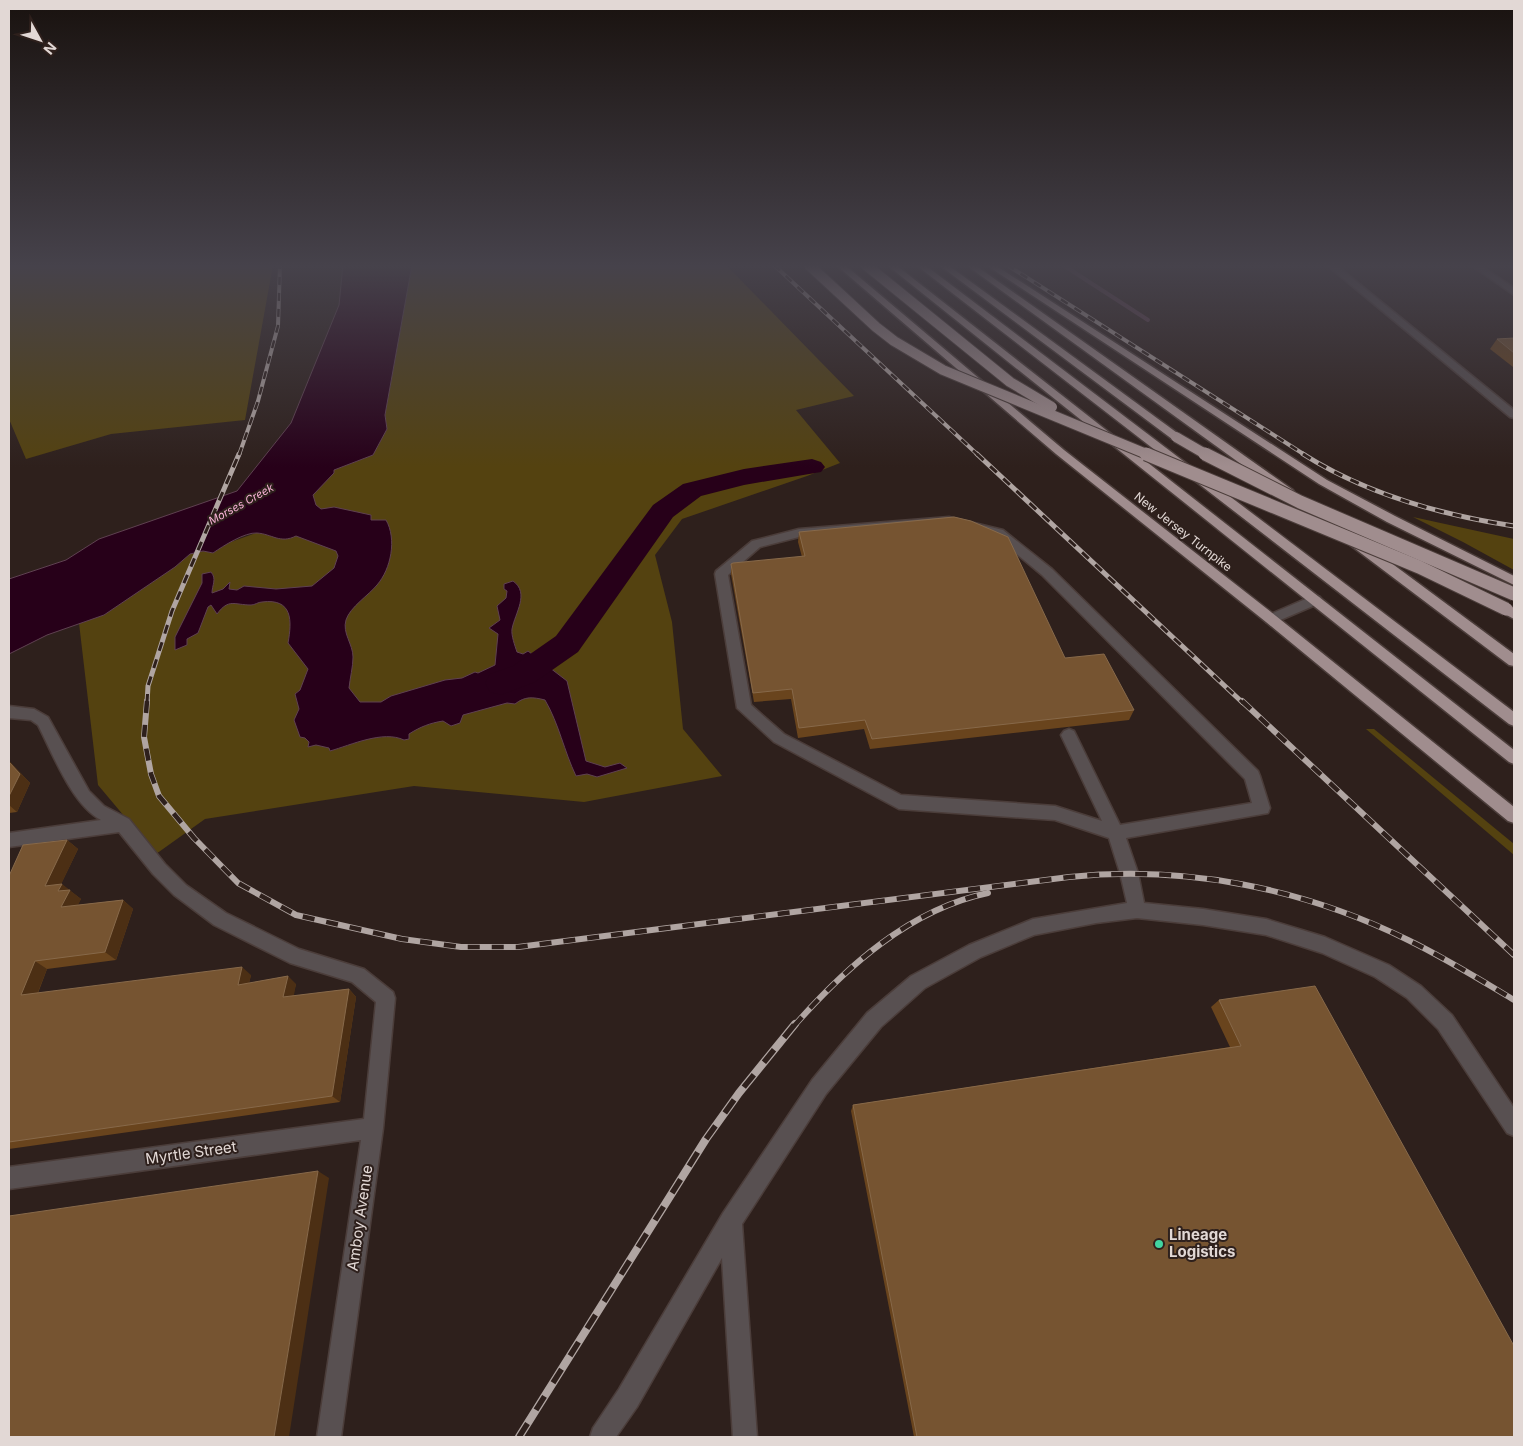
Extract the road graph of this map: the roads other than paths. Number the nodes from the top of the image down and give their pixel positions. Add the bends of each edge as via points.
1 (884, 332) edge
2 (919, 332) edge
3 (949, 332) edge
4 (977, 332) edge
5 (1008, 332) edge
6 (1034, 332) edge
7 (1065, 332) edge
8 (1093, 332) edge
9 (1413, 332) edge
10 (1514, 415) edge
11 (1162, 460) junction
12 (1514, 581) edge
13 (1514, 594) edge
14 (1315, 600) junction
15 (1510, 612) edge
16 (1271, 619) junction
17 (1514, 662) edge
18 (9, 712) edge
19 (1514, 720) edge
20 (1070, 735) dead end
21 (1514, 758) edge
22 (1514, 816) edge
23 (123, 824) junction
24 (1116, 832) junction
25 (9, 840) edge
26 (1137, 910) junction
27 (1514, 1126) edge
28 (373, 1128) junction
29 (9, 1178) edge
30 (731, 1221) junction
31 (329, 1437) edge
32 (602, 1437) edge
33 (745, 1437) edge

1 - 11 highway, bridge via 915,355 974,384
2 - 16 highway, New Jersey Turnpike via 1060,452
3 - 11 highway, bridge via 1010,382 1068,416
4 - 14 highway
5 - 19 highway
6 - 13 highway, bridge via 1176,437 1242,476
7 - 17 highway via 1253,466
8 - 12 highway via 1309,473
9 - 10 street
11 - 15 highway, bridge via 1419,567
14 - 16 street
14 - 21 highway
16 - 22 highway, New Jersey Turnpike
18 - 23 street via 34,714 43,721 83,796 98,811
20 - 24 street
23 - 25 street
23 - 28 street, Amboy Avenue via 180,890 220,919 296,957 357,975 386,998
24 - 24 street via 1262,808 1252,776 1046,572 999,533 948,521 800,533 756,544 721,574 744,708 779,738 899,802 1055,813
24 - 26 street
26 - 27 street via 1266,927 1325,945 1382,971 1414,992 1445,1022
26 - 30 street via 1033,927 976,951 918,982 874,1020 819,1087
28 - 29 street, Myrtle Street
28 - 31 street, Amboy Avenue
30 - 32 street
30 - 33 street

